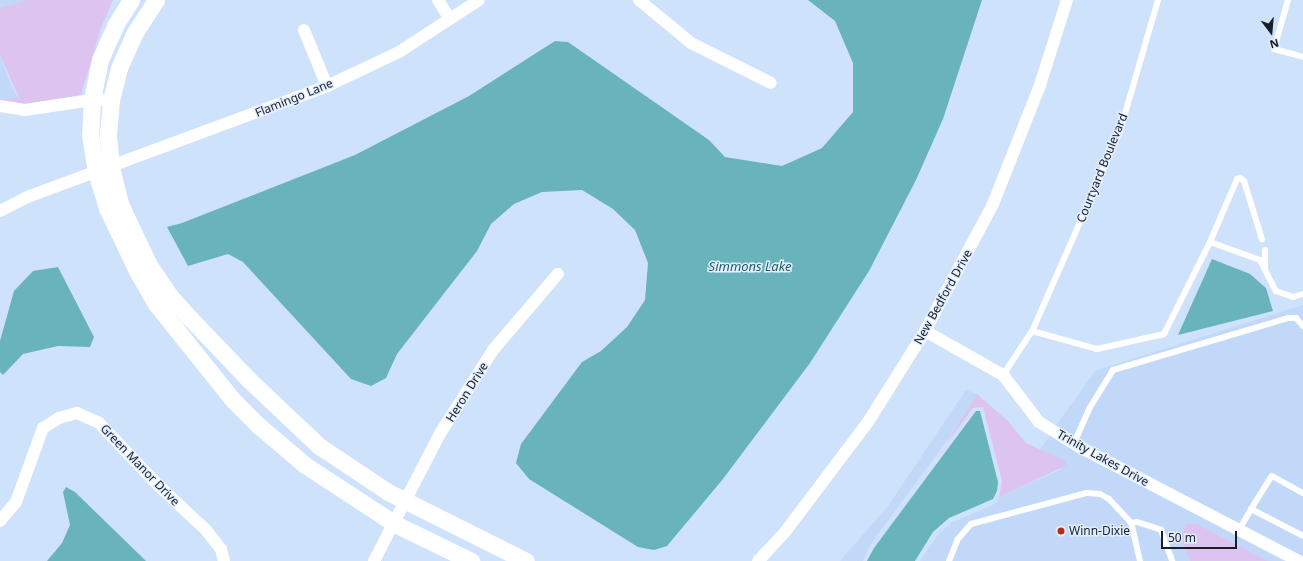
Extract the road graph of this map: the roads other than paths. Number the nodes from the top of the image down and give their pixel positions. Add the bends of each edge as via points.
1 (131, 0) edge
2 (156, 0) edge
3 (438, 0) edge
4 (480, 0) edge
5 (639, 0) edge
6 (1067, 0) edge
7 (1158, 0) edge
8 (1288, 0) edge
9 (450, 19) junction
10 (304, 30) dead end
11 (1303, 57) edge
12 (771, 83) dead end
13 (327, 86) junction
14 (92, 100) junction
15 (111, 100) junction
16 (0, 106) edge
17 (104, 169) junction
18 (0, 211) edge
19 (1262, 239) dead end
20 (1210, 242) junction
21 (1265, 250) dead end
22 (1265, 270) junction
23 (558, 274) dead end
24 (1303, 294) edge
25 (163, 299) junction
26 (1303, 326) edge
27 (925, 331) junction
28 (1032, 332) junction
29 (240, 370) junction
30 (1003, 376) junction
31 (221, 386) junction
32 (1074, 443) junction
33 (319, 446) junction
34 (305, 465) junction
35 (1303, 493) edge
36 (405, 502) junction
37 (1251, 509) junction
38 (0, 521) edge
39 (1131, 523) junction
40 (395, 524) junction
41 (1238, 530) junction
42 (1303, 536) edge
43 (224, 561) edge
44 (374, 561) edge
45 (472, 561) edge
46 (526, 561) edge
47 (758, 561) edge
48 (949, 561) edge
49 (1140, 561) edge
50 (1172, 561) edge
51 (1299, 561) edge

1 - 14 street via 116,24 100,60
2 - 15 street via 132,39 119,68
3 - 9 street
4 - 9 street, Flamingo Lane
5 - 12 street via 691,44
6 - 27 street, New Bedford Drive via 1040,85 993,204
7 - 28 lane, Courtyard Boulevard via 1120,131
8 - 11 lane via 1274,49
9 - 13 street, Flamingo Lane via 399,52
10 - 13 street
13 - 17 street, Flamingo Lane
14 - 15 street
14 - 16 street via 25,110
14 - 17 street via 90,134
15 - 17 street
17 - 18 street, Flamingo Lane via 30,196
17 - 25 street via 119,236
19 - 20 lane via 1244,181 1240,178 1237,179
20 - 22 lane via 1260,260
20 - 28 lane via 1164,334 1097,349
21 - 22 lane
22 - 24 lane via 1276,291 1293,297
23 - 36 street, Heron Drive via 494,350 441,432
25 - 29 street
25 - 31 street
26 - 32 lane via 1296,318 1289,318 1113,370 1089,409
27 - 30 street, Trinity Lakes Drive
27 - 47 street, New Bedford Drive via 868,422 785,532
28 - 30 lane, Courtyard Boulevard
29 - 31 street
29 - 33 street
30 - 32 street, Trinity Lakes Drive via 1038,422
31 - 34 street via 259,426
32 - 41 street, Trinity Lakes Drive
33 - 34 street
33 - 36 street
34 - 40 street
35 - 37 lane via 1272,476
36 - 40 street, Heron Drive
36 - 46 street
37 - 41 lane
37 - 42 lane
38 - 43 street, Green Manor Drive via 16,502 43,428 59,418 77,413 99,422 158,486 206,530 221,549
39 - 48 lane via 1109,499 1100,494 1087,494 971,524 958,539
39 - 49 lane
39 - 50 lane via 1147,523 1161,530
40 - 44 street, Heron Drive
40 - 45 street
41 - 51 street, Trinity Lakes Drive

